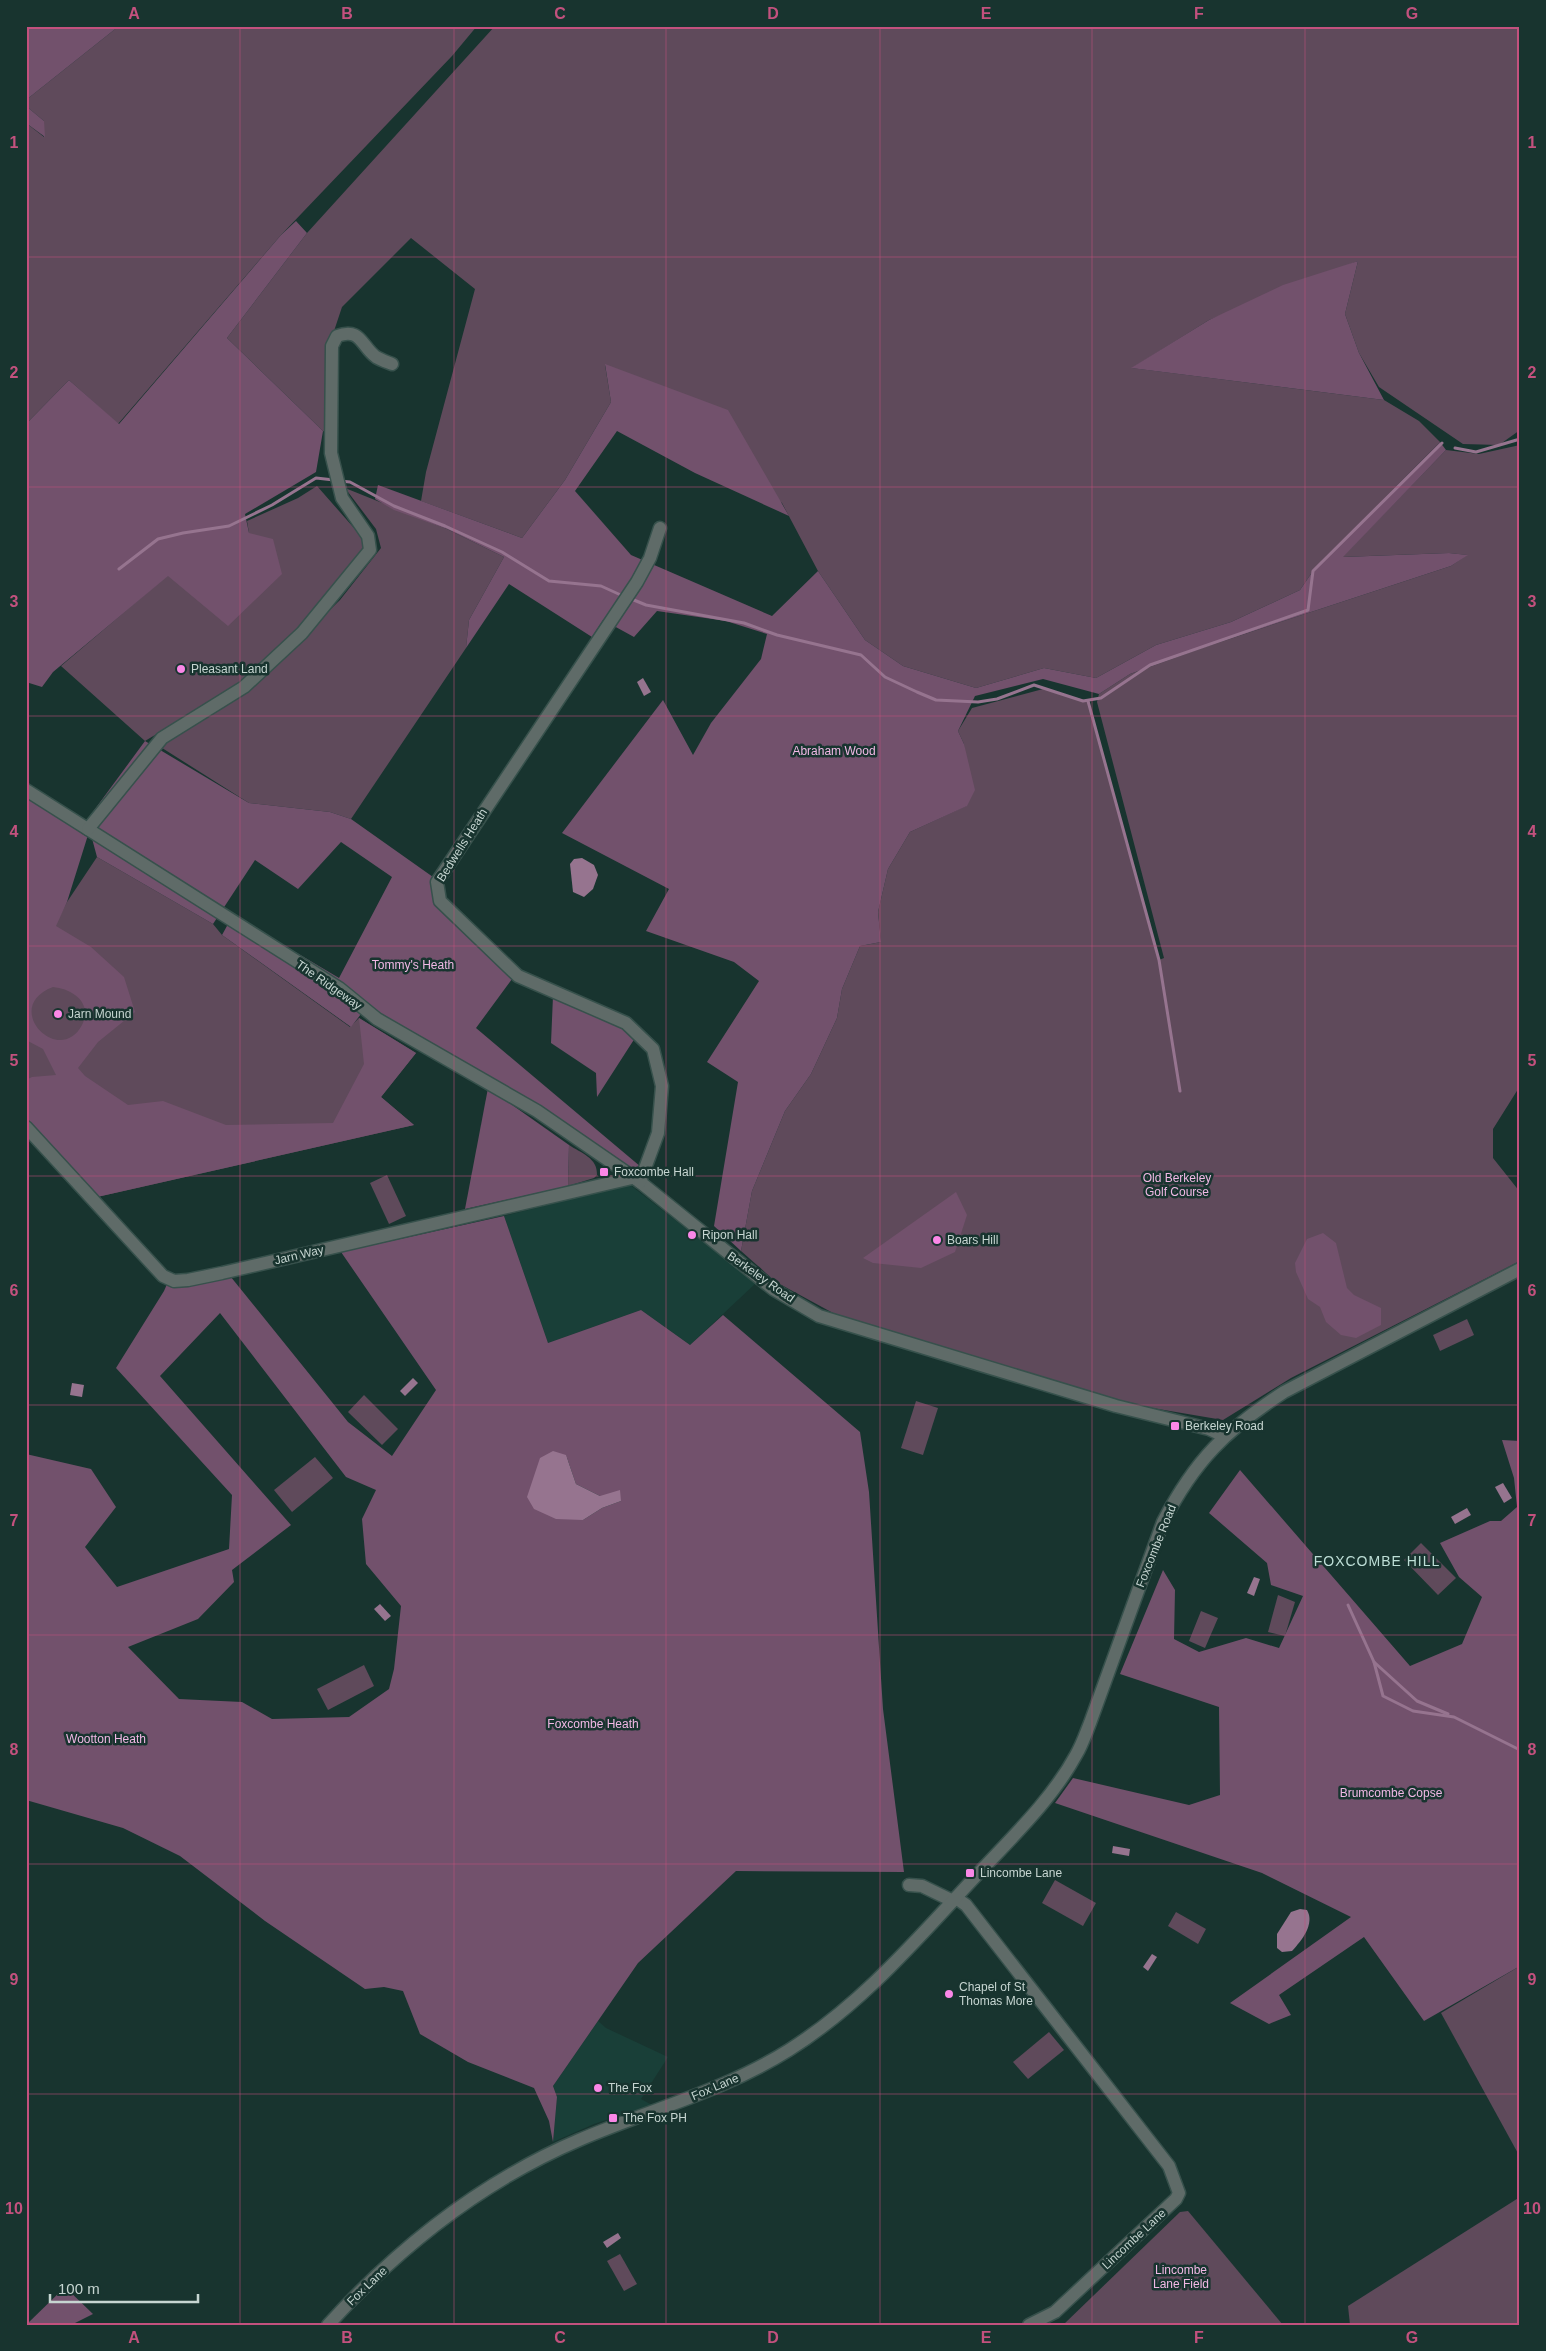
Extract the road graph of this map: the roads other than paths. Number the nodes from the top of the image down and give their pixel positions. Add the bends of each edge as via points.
1 (392, 364) dead end
2 (660, 528) dead end
3 (26, 790) edge
4 (88, 829) junction
5 (26, 1127) edge
6 (636, 1180) junction
7 (1520, 1269) edge
8 (1224, 1436) junction
9 (909, 1885) dead end
10 (955, 1899) junction
11 (328, 2325) edge
12 (1029, 2325) edge

1 - 4 street via 377,357 357,336 347,332 337,336 332,346 331,453 342,498 368,536 370,550 302,633 244,686 162,738
2 - 6 street, Bedwells Heath via 650,558 637,582 437,882 440,901 518,976 626,1024 653,1049 662,1086 658,1133
3 - 4 street, The Ridgeway
4 - 6 street, The Ridgeway via 338,988 377,1019 537,1112
5 - 6 street, Jarn Way via 163,1276 174,1280 222,1274
6 - 8 street, Berkeley Road via 773,1289 819,1316 1106,1404 1209,1429
7 - 8 street, Foxcombe Road via 1301,1382 1249,1415
8 - 10 street, Foxcombe Road via 1193,1471 1163,1522 1076,1755 1054,1789
9 - 10 street via 922,1886
10 - 11 street, Fox Lane via 868,1989 789,2050 737,2078 580,2139 512,2173 478,2194 398,2256
10 - 12 street, Lincombe Lane via 966,1905 1169,2166 1179,2193 1055,2312

